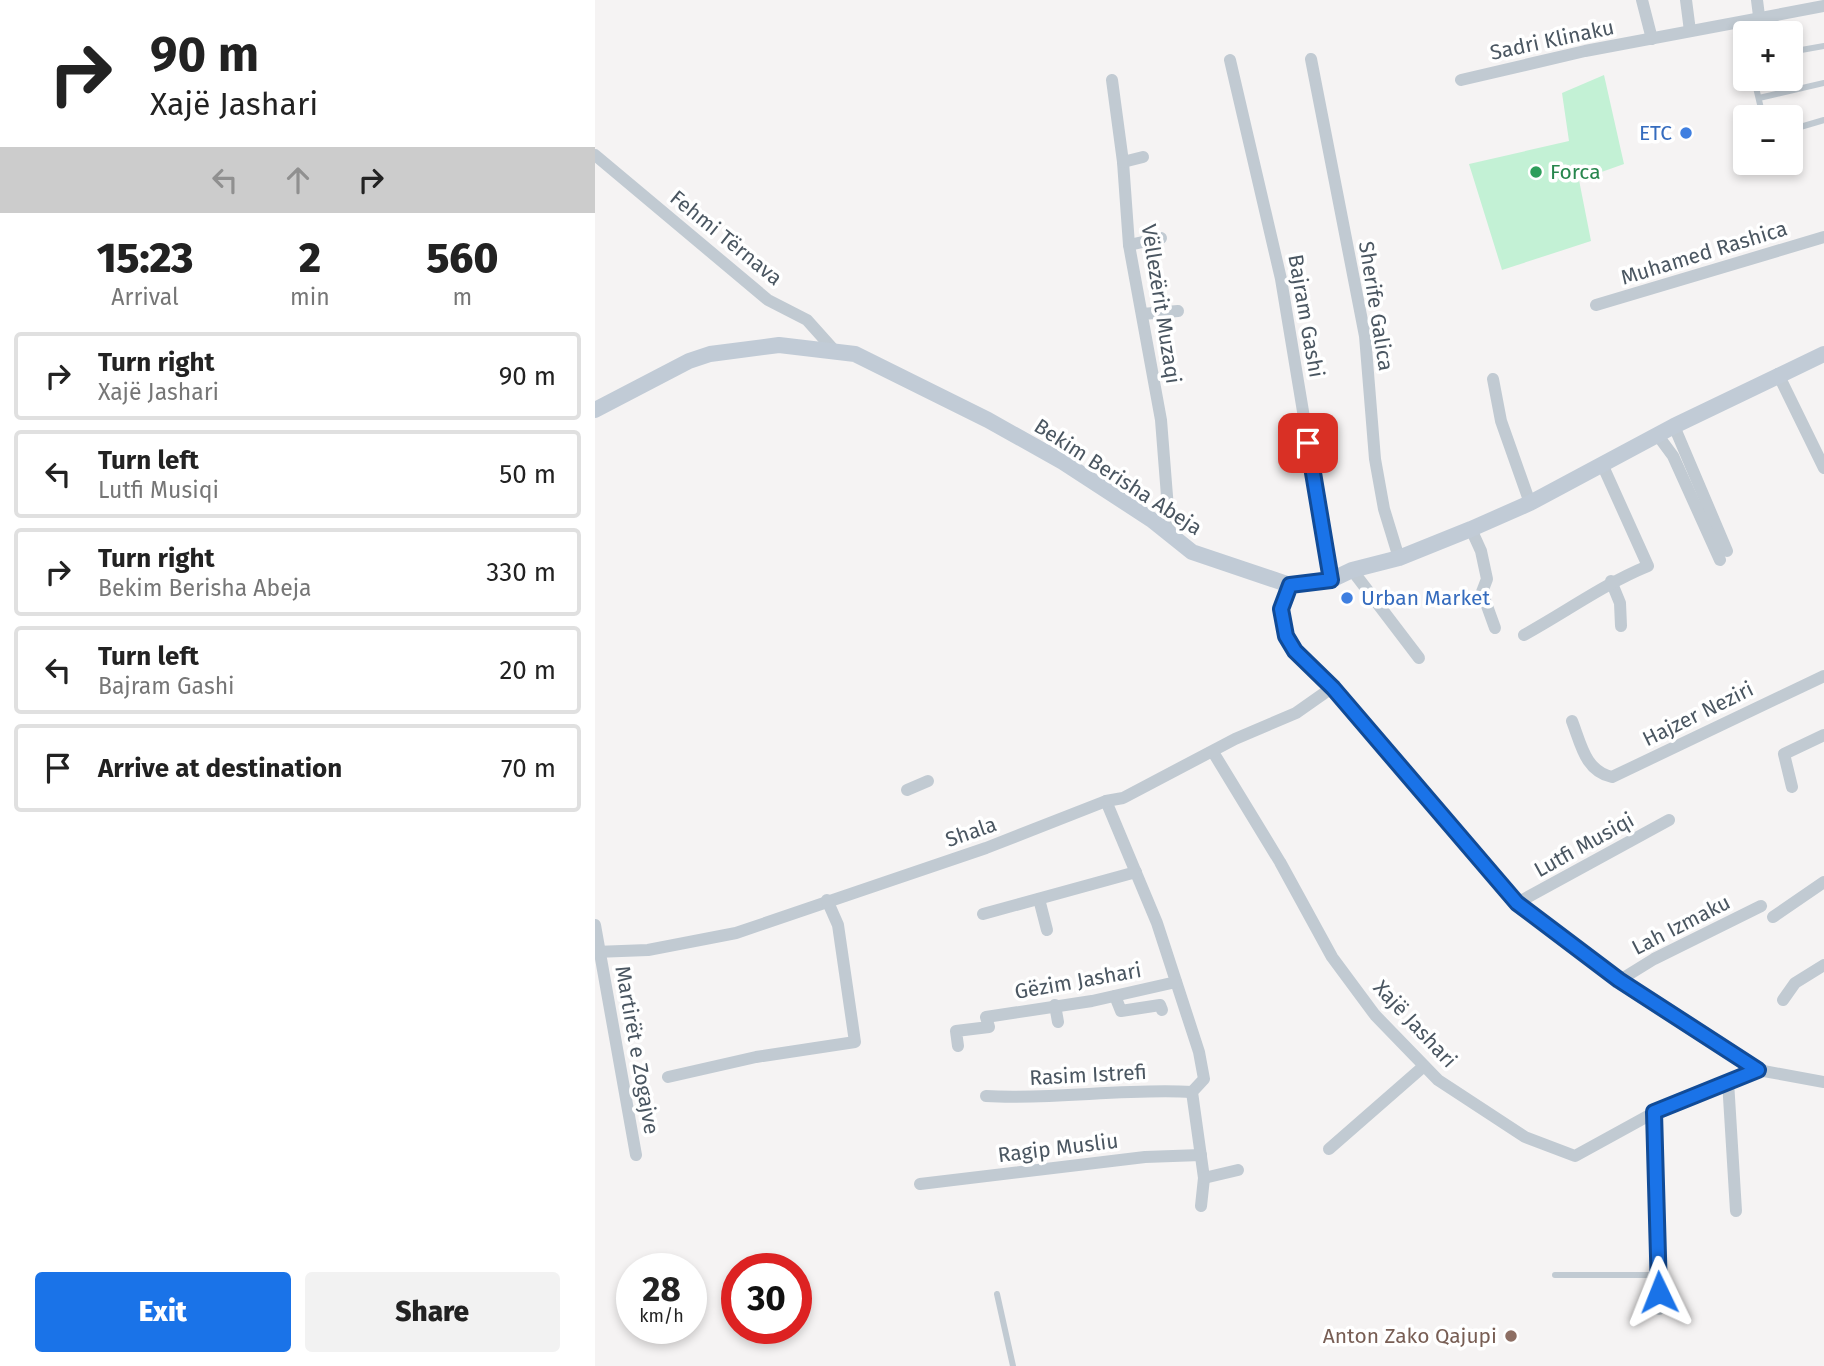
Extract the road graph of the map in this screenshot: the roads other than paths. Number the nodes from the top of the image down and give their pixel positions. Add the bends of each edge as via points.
1 (1642, 0) edge
2 (1686, 0) edge
3 (1757, 0) edge
4 (1824, 6) edge
5 (1759, 16) junction
6 (1690, 31) junction
7 (1652, 39) junction
8 (1824, 46) edge
9 (1803, 49) edge
10 (1311, 59) dead end
11 (1230, 60) dead end
12 (1112, 80) dead end
13 (1461, 80) dead end
14 (1824, 83) edge
15 (1757, 91) edge
16 (1759, 98) junction
17 (1760, 105) edge
18 (1824, 120) edge
19 (1803, 126) edge
20 (595, 155) edge
21 (1143, 157) dead end
22 (1123, 162) junction
23 (1161, 237) dead end
24 (1824, 237) edge
25 (1129, 245) junction
26 (1595, 305) dead end
27 (1178, 311) dead end
28 (1142, 314) junction
29 (833, 349) junction
30 (1824, 354) edge
31 (1778, 374) junction
32 (1493, 379) dead end
33 (595, 410) edge
34 (1674, 426) junction
35 (1659, 437) junction
36 (1602, 464) junction
37 (1824, 468) edge
38 (1530, 503) junction
39 (1471, 529) junction
40 (1170, 534) junction
41 (1399, 558) junction
42 (1352, 570) junction
43 (1331, 580) junction
44 (1611, 582) junction
45 (1290, 585) junction
46 (1621, 626) dead end
47 (1495, 628) dead end
48 (1524, 635) dead end
49 (1419, 658) dead end
50 (1824, 676) edge
51 (1333, 688) junction
52 (1572, 721) dead end
53 (1824, 735) edge
54 (1213, 752) junction
55 (928, 781) dead end
56 (1792, 787) dead end
57 (907, 790) dead end
58 (1106, 801) junction
59 (1669, 820) dead end
60 (1136, 872) junction
61 (1824, 882) edge
62 (1039, 899) junction
63 (827, 900) junction
64 (1517, 903) junction
65 (1761, 906) dead end
66 (983, 914) dead end
67 (1773, 917) dead end
68 (595, 925) edge
69 (1047, 930) dead end
70 (598, 952) edge
71 (1824, 965) edge
72 (1619, 980) junction
73 (1175, 982) junction
74 (1115, 996) junction
75 (1783, 1000) dead end
76 (1055, 1005) junction
77 (1162, 1010) dead end
78 (1058, 1022) dead end
79 (958, 1046) dead end
80 (1424, 1066) junction
81 (1758, 1070) junction
82 (669, 1077) dead end
83 (1728, 1081) junction
84 (1824, 1083) edge
85 (1192, 1092) junction
86 (986, 1096) dead end
87 (1654, 1112) junction
88 (1329, 1149) dead end
89 (636, 1154) dead end
90 (1202, 1155) junction
91 (1238, 1170) dead end
92 (1204, 1178) junction
93 (920, 1184) dead end
94 (1201, 1206) dead end
95 (1736, 1211) dead end
96 (1555, 1275) dead end
97 (1658, 1275) junction
98 (996, 1294) dead end
99 (1659, 1309) dead end
100 (1013, 1366) edge

1 - 7 street
2 - 6 street
3 - 5 street
4 - 5 street, Sadri Klinaku
5 - 6 street, Sadri Klinaku
6 - 7 street, Sadri Klinaku
7 - 13 street, Sadri Klinaku
8 - 9 lane
10 - 41 street, Sherife Galica via 1365,335 1375,459
11 - 43 street, Bajram Gashi via 1281,279
12 - 22 street, Vëllezërit Muzaqi
14 - 16 lane
15 - 16 lane
16 - 17 lane
18 - 19 lane
20 - 29 street, Fehmi Tërnava via 768,300 807,320
21 - 22 street
22 - 25 street, Vëllezërit Muzaqi
23 - 25 street
24 - 26 street, Muhamed Rashica
25 - 28 street, Vëllezërit Muzaqi
27 - 28 street
28 - 40 street, Vëllezërit Muzaqi via 1161,420
29 - 33 street, Bekim Berisha Abeja via 779,345 710,354
29 - 40 street, Bekim Berisha Abeja via 874,361 1063,462
30 - 31 street, Bekim Berisha Abeja
31 - 34 street, Bekim Berisha Abeja
31 - 37 street
32 - 38 street via 1501,421
34 - 35 street, Bekim Berisha Abeja
34 - 35 street via 1723,555
35 - 36 street, Bekim Berisha Abeja
36 - 38 street, Bekim Berisha Abeja
36 - 44 street via 1648,566
38 - 39 street, Bekim Berisha Abeja
39 - 41 street, Bekim Berisha Abeja
39 - 47 street via 1481,551 1487,579 1482,592
40 - 45 street, Bekim Berisha Abeja via 1192,552
41 - 42 street, Bekim Berisha Abeja
42 - 43 street, Bekim Berisha Abeja
42 - 49 street
43 - 45 street, Bekim Berisha Abeja
44 - 46 street via 1620,603
44 - 48 street
45 - 51 street, Lutfi Musiqi via 1281,609 1286,636
50 - 52 street, Hajzer Neziri via 1612,776 1600,774 1590,765
51 - 54 street, Shala via 1296,713
51 - 64 street, Lutfi Musiqi
53 - 56 street via 1784,754
54 - 58 street, Shala via 1123,798
54 - 80 street, Xajë Jashari via 1332,957 1375,1015
55 - 57 street
58 - 60 street, Gëzim Jashari
58 - 63 street, Shala via 986,848
59 - 64 street, Lutfi Musiqi
60 - 62 street
60 - 73 street, Gëzim Jashari
61 - 67 street
62 - 66 street
62 - 69 street
63 - 70 street, Shala via 736,933 648,950
63 - 82 street via 838,925 855,1042 756,1057
64 - 72 street, Lutfi Musiqi
65 - 72 street, Lah Izmaku
68 - 70 street
70 - 89 street, Martirët e Zogajve
71 - 75 street via 1795,983
72 - 81 street, Lutfi Musiqi
73 - 74 street, Gëzim Jashari
73 - 85 street, Gëzim Jashari via 1204,1079
74 - 76 street, Gëzim Jashari
74 - 77 street via 1121,1011 1160,1006
76 - 78 street
76 - 79 street, Gëzim Jashari via 986,1017 989,1027 956,1031
80 - 87 street, Xajë Jashari via 1525,1137 1575,1156
80 - 88 street
81 - 83 street, Xajë Jashari
81 - 84 street, Lutfi Musiqi
83 - 87 street, Xajë Jashari
83 - 95 street
85 - 86 street, Rasim Istrefi via 1142,1089 1048,1098
85 - 90 street, Gëzim Jashari
87 - 97 street
90 - 92 street, Gëzim Jashari
90 - 93 street, Ragip Musliu via 1145,1157
91 - 92 street
92 - 94 street, Gëzim Jashari
96 - 97 lane
97 - 99 street
98 - 100 lane

